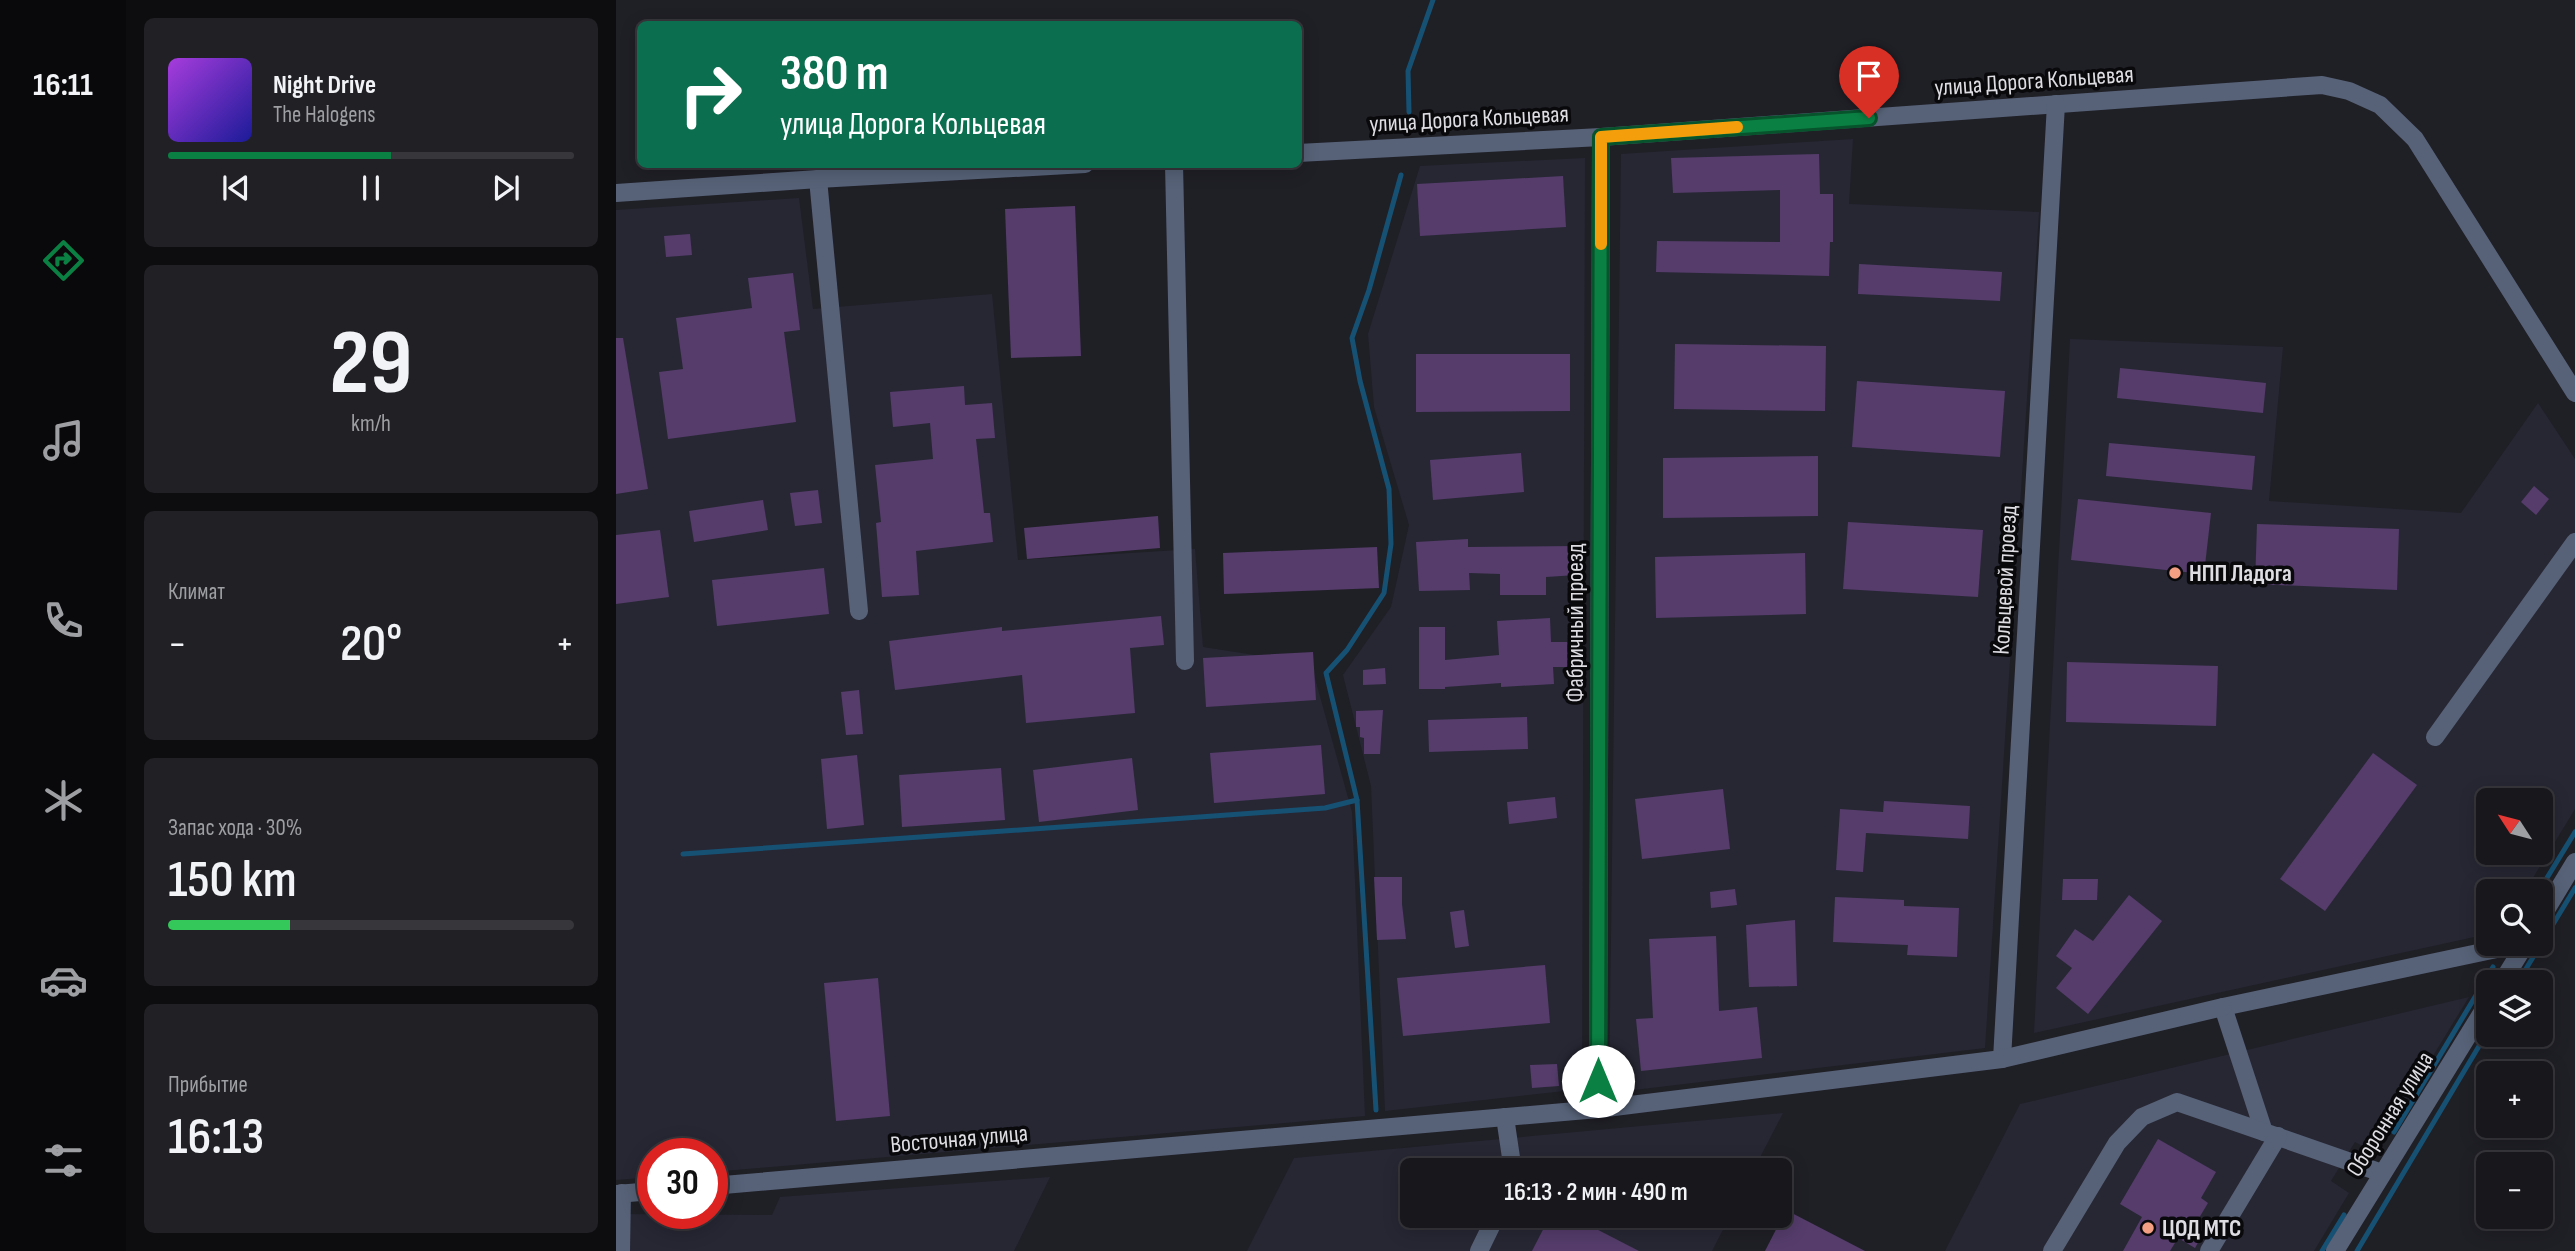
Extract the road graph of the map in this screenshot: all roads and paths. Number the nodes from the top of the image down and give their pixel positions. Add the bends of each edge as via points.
1 (2056, 104) junction
2 (1601, 137) junction
3 (1302, 153) edge
4 (1014, 168) edge
5 (1174, 168) edge
6 (818, 179) junction
7 (616, 193) edge
8 (2575, 393) edge
9 (2575, 542) edge
10 (859, 611) dead end
11 (1185, 661) dead end
12 (2435, 737) dead end
13 (2575, 862) edge
14 (2553, 898) edge
15 (2476, 953) edge
16 (2223, 1007) junction
17 (2476, 1022) edge
18 (2002, 1059) junction
19 (1598, 1109) junction
20 (1505, 1117) junction
21 (2271, 1134) junction
22 (1511, 1158) edge
23 (2382, 1173) junction
24 (728, 1184) edge
25 (637, 1192) edge
26 (619, 1194) edge
27 (1490, 1228) edge
28 (621, 1251) edge
29 (1479, 1251) edge
30 (2052, 1251) edge
31 (2209, 1251) edge
32 (2335, 1251) edge

1 - 2 street, улица Дорога Кольцевая
1 - 8 street, улица Дорога Кольцевая via 2322,85 2380,105 2415,139
1 - 18 street, Кольцевой проезд
2 - 3 street, улица Дорога Кольцевая
2 - 19 street, Фабричный проезд
4 - 6 street
5 - 11 street
6 - 7 street
6 - 10 street
9 - 12 street
13 - 14 street
15 - 16 street, Восточная улица
16 - 18 street, Восточная улица
16 - 21 street
17 - 23 street, Оборонная улица
18 - 19 street, Восточная улица
19 - 20 street, Восточная улица
20 - 22 street
20 - 24 street, Восточная улица
21 - 23 street
21 - 30 street via 2177,1102 2142,1117 2117,1143
21 - 31 street
23 - 32 street, Оборонная улица
25 - 26 street
26 - 28 street
27 - 29 street

